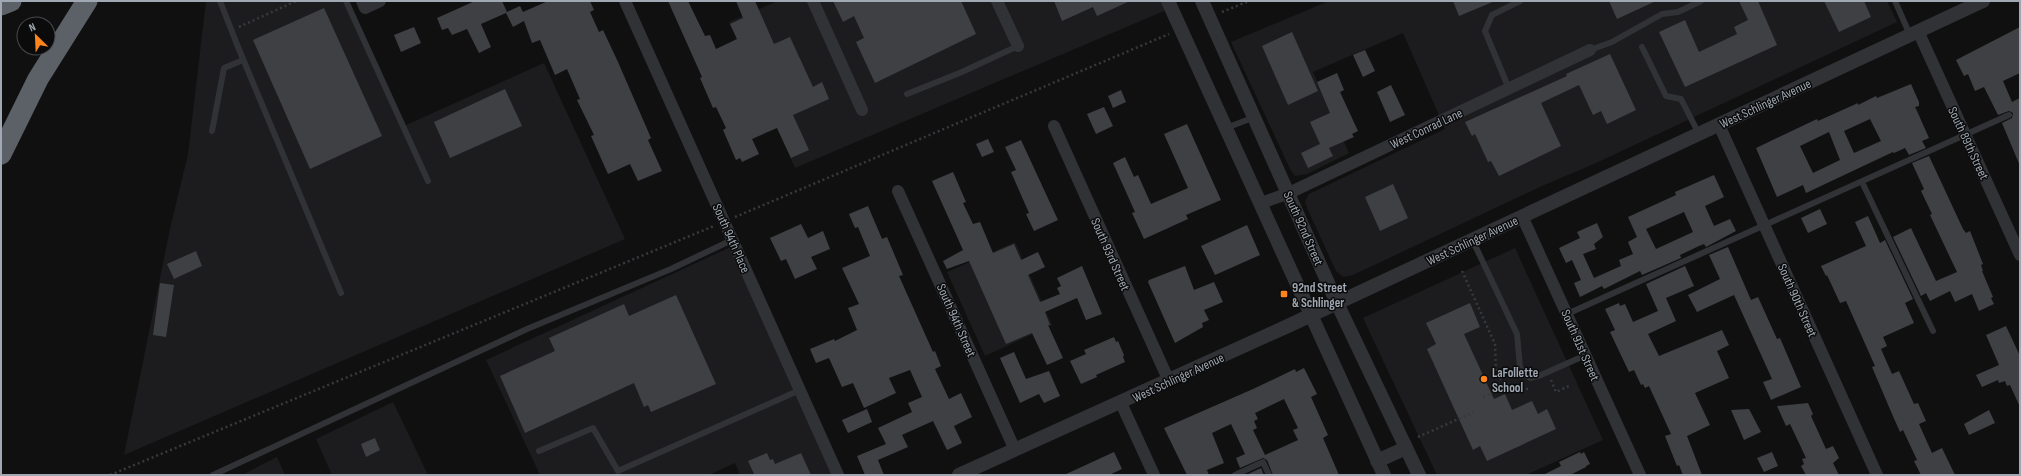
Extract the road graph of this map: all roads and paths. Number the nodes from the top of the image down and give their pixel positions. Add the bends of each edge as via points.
1 (11, 1) edge
2 (87, 1) edge
3 (220, 1) edge
4 (296, 1) edge
5 (346, 1) edge
6 (380, 1) edge
7 (625, 1) edge
8 (813, 1) edge
9 (997, 1) edge
10 (1168, 1) edge
11 (1202, 1) edge
12 (1249, 1) edge
13 (1520, 1) edge
14 (1701, 1) edge
15 (1895, 1) edge
16 (1983, 1) edge
17 (364, 4) edge
18 (1, 5) edge
19 (1234, 7) dead end
20 (231, 30) junction
21 (1914, 33) junction
22 (1148, 44) dead end
23 (1018, 46) joint
24 (1642, 47) dead end
25 (1590, 50) joint
26 (243, 60) junction
27 (1510, 89) junction
28 (907, 94) dead end
29 (862, 110) dead end
30 (2009, 115) dead end
31 (1255, 117) junction
32 (1719, 125) junction
33 (1054, 126) dead end
34 (1226, 128) junction
35 (212, 131) dead end
36 (1698, 134) junction
37 (1966, 135) junction
38 (1, 154) edge
39 (428, 181) dead end
40 (1862, 182) junction
41 (898, 191) dead end
42 (1289, 193) junction
43 (1261, 203) junction
44 (738, 216) dead end
45 (1522, 216) junction
46 (1764, 225) junction
47 (714, 226) dead end
48 (1472, 239) junction
49 (732, 240) junction
50 (2020, 255) edge
51 (1462, 271) dead end
52 (341, 293) dead end
53 (1337, 303) junction
54 (1567, 314) junction
55 (1311, 316) junction
56 (1932, 331) dead end
57 (1586, 356) junction
58 (1169, 381) junction
59 (1503, 382) junction
60 (1545, 383) dead end
61 (1569, 386) dead end
62 (1532, 388) dead end
63 (800, 390) junction
64 (1483, 397) dead end
65 (1121, 403) junction
66 (1474, 412) dead end
67 (1418, 437) dead end
68 (1406, 448) junction
69 (1015, 450) junction
70 (539, 451) dead end
71 (1377, 460) junction
72 (110, 475) edge
73 (213, 475) edge
74 (838, 475) edge
75 (959, 475) edge
76 (1154, 475) edge
77 (1235, 475) edge
78 (1269, 475) edge
79 (1384, 475) edge
80 (1419, 475) edge
81 (1640, 475) edge
82 (1877, 475) edge

1 - 18 highway
2 - 38 highway via 38,79
3 - 20 lane
4 - 20 path
5 - 39 lane
6 - 17 street
7 - 49 street, South 94th Place
8 - 29 street
9 - 23 street
10 - 34 street
11 - 31 street, South 92nd Street
12 - 19 path
13 - 27 lane via 1492,15 1485,31
14 - 25 lane via 1678,12 1662,14 1612,42
15 - 21 lane
16 - 21 street, West Schlinger Avenue
20 - 26 lane
21 - 32 street, West Schlinger Avenue
21 - 37 street, South 89th Street
22 - 44 path
23 - 28 lane
24 - 36 lane via 1666,96 1681,99
25 - 27 street, West Conrad Lane
26 - 35 lane via 224,68
26 - 52 lane
27 - 42 street, West Conrad Lane
30 - 37 lane
31 - 34 lane
31 - 42 street, South 92nd Street
32 - 36 street, West Schlinger Avenue
32 - 46 street, South 90th Street
33 - 58 street, South 93rd Street
34 - 43 street
36 - 45 street, West Schlinger Avenue
37 - 40 lane
37 - 50 street, South 89th Street
40 - 46 lane
40 - 56 lane
41 - 69 street, South 94th Street
42 - 43 street, West Conrad Lane
42 - 53 street, South 92nd Street
43 - 55 street
45 - 48 street, West Schlinger Avenue
45 - 54 street, South 91st Street
46 - 54 lane
46 - 82 street, South 90th Street
47 - 72 path
48 - 53 street, West Schlinger Avenue
48 - 57 lane via 1517,334 1520,367 1524,374 1530,378 1541,375
49 - 63 street, South 94th Place
49 - 73 lane via 671,269 527,329
51 - 59 path via 1495,344 1496,372
53 - 55 street, West Schlinger Avenue
53 - 68 street, South 92nd Street
54 - 57 street, South 91st Street
55 - 58 street, West Schlinger Avenue
55 - 71 street
57 - 81 street, South 91st Street
58 - 65 street, West Schlinger Avenue
59 - 62 path via 1512,388
59 - 64 path via 1492,393
60 - 61 path via 1550,380 1556,392
63 - 70 lane via 618,471 593,428
63 - 74 street, South 94th Place
65 - 69 street, West Schlinger Avenue
65 - 76 street
66 - 67 path
68 - 71 street
68 - 80 street, South 92nd Street
69 - 75 street, West Schlinger Avenue
71 - 79 street
77 - 78 lane via 1263,462

